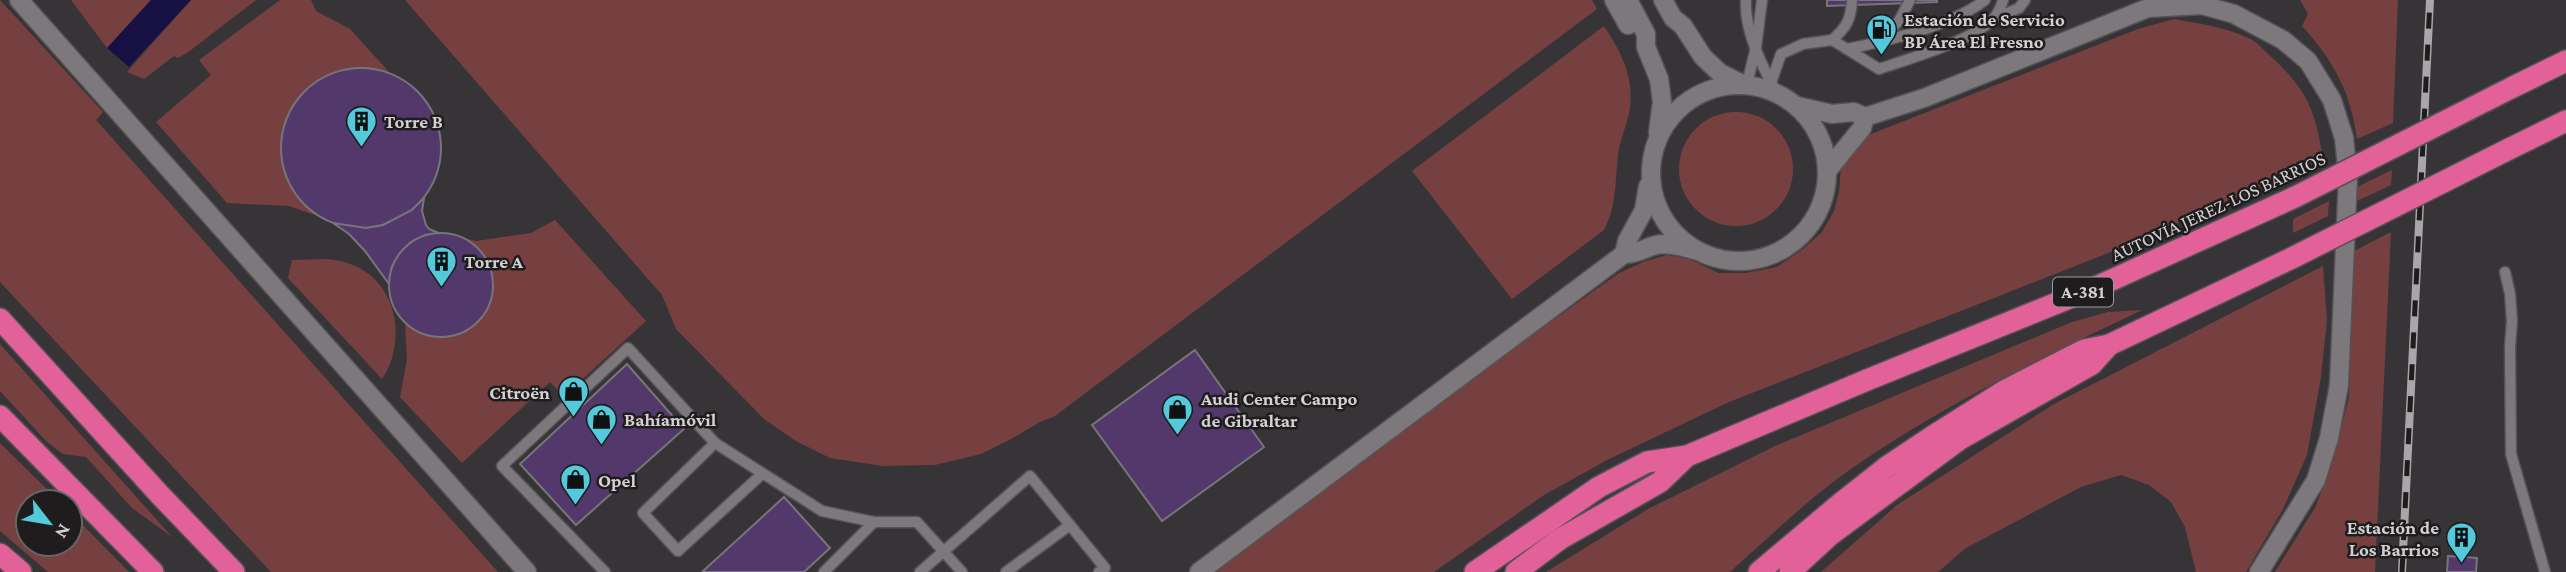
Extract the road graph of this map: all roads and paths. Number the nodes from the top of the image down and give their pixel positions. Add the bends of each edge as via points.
1 (19, 0) edge
2 (1614, 0) edge
3 (1628, 0) edge
4 (1663, 0) edge
5 (1674, 0) edge
6 (1746, 0) edge
7 (1762, 0) edge
8 (1852, 0) edge
9 (1910, 0) edge
10 (1984, 0) edge
11 (2003, 0) edge
12 (2025, 0) edge
13 (1994, 19) junction
14 (1683, 26) junction
15 (1832, 40) junction
16 (1876, 43) junction
17 (1646, 47) junction
18 (1756, 47) junction
19 (1847, 48) junction
20 (2566, 61) edge
21 (1744, 84) junction
22 (1774, 88) junction
23 (1797, 106) junction
24 (1865, 117) junction
25 (2566, 121) edge
26 (1657, 138) junction
27 (1827, 171) junction
28 (1650, 174) junction
29 (1695, 250) junction
30 (1625, 254) junction
31 (2505, 272) dead end
32 (0, 319) edge
33 (2109, 345) junction
34 (0, 416) edge
35 (715, 443) junction
36 (1687, 456) junction
37 (762, 474) junction
38 (874, 522) junction
39 (1070, 525) junction
40 (943, 552) junction
41 (0, 554) edge
42 (22, 572) edge
43 (153, 572) edge
44 (234, 572) edge
45 (527, 572) edge
46 (605, 572) edge
47 (824, 572) edge
48 (920, 572) edge
49 (962, 572) edge
50 (1006, 572) edge
51 (1100, 572) edge
52 (1199, 572) edge
53 (1475, 572) edge
54 (1516, 572) edge
55 (1759, 572) edge
56 (1790, 572) edge
57 (2259, 572) edge
58 (2545, 572) edge

1 - 45 street
2 - 17 street via 1636,40
3 - 17 street via 1646,34
4 - 14 street
5 - 14 street
6 - 18 lane via 1745,13
7 - 18 lane
8 - 15 lane via 1847,27
9 - 16 lane via 1899,21
10 - 16 lane via 1952,18
11 - 13 lane
12 - 13 lane
13 - 19 lane via 1959,39 1879,69
14 - 21 street via 1703,57 1720,73
15 - 19 lane
15 - 22 lane via 1803,44 1781,54
16 - 19 lane
17 - 26 street via 1659,79 1662,102
18 - 21 lane
18 - 22 lane
20 - 36 highway, AUTOVÍA JEREZ-LOS BARRIOS / A-381, bridge via 2295,197 2094,288
21 - 22 street
21 - 26 street via 1710,89 1694,97 1679,108
22 - 23 street
23 - 24 street
23 - 27 street via 1819,135
24 - 27 street via 1862,128
24 - 57 street via 2148,8 2202,5 2234,14 2283,40 2308,61 2332,100 2344,138 2348,177 2339,385 2316,480
25 - 33 highway, bridge
26 - 28 street
27 - 29 street via 1825,190 1811,224 1784,248 1740,261
28 - 29 street via 1652,192 1668,226
28 - 30 street via 1644,210
29 - 30 street via 1667,244
30 - 52 street
31 - 58 lane via 2512,321 2511,454
32 - 44 highway
33 - 55 highway via 2073,355 1930,438 1842,502
33 - 56 highway via 2092,364 1960,439 1830,535
34 - 43 highway
35 - 37 lane
35 - 37 lane via 643,513 678,551
35 - 46 lane via 628,348 502,466
36 - 53 highway via 1647,462 1599,487
36 - 54 highway via 1660,482 1560,539
37 - 38 lane via 822,511
38 - 40 lane via 917,522
38 - 47 lane
39 - 40 lane via 1030,476
39 - 50 lane
39 - 51 lane via 1105,568
40 - 48 lane
40 - 49 lane
41 - 42 highway

